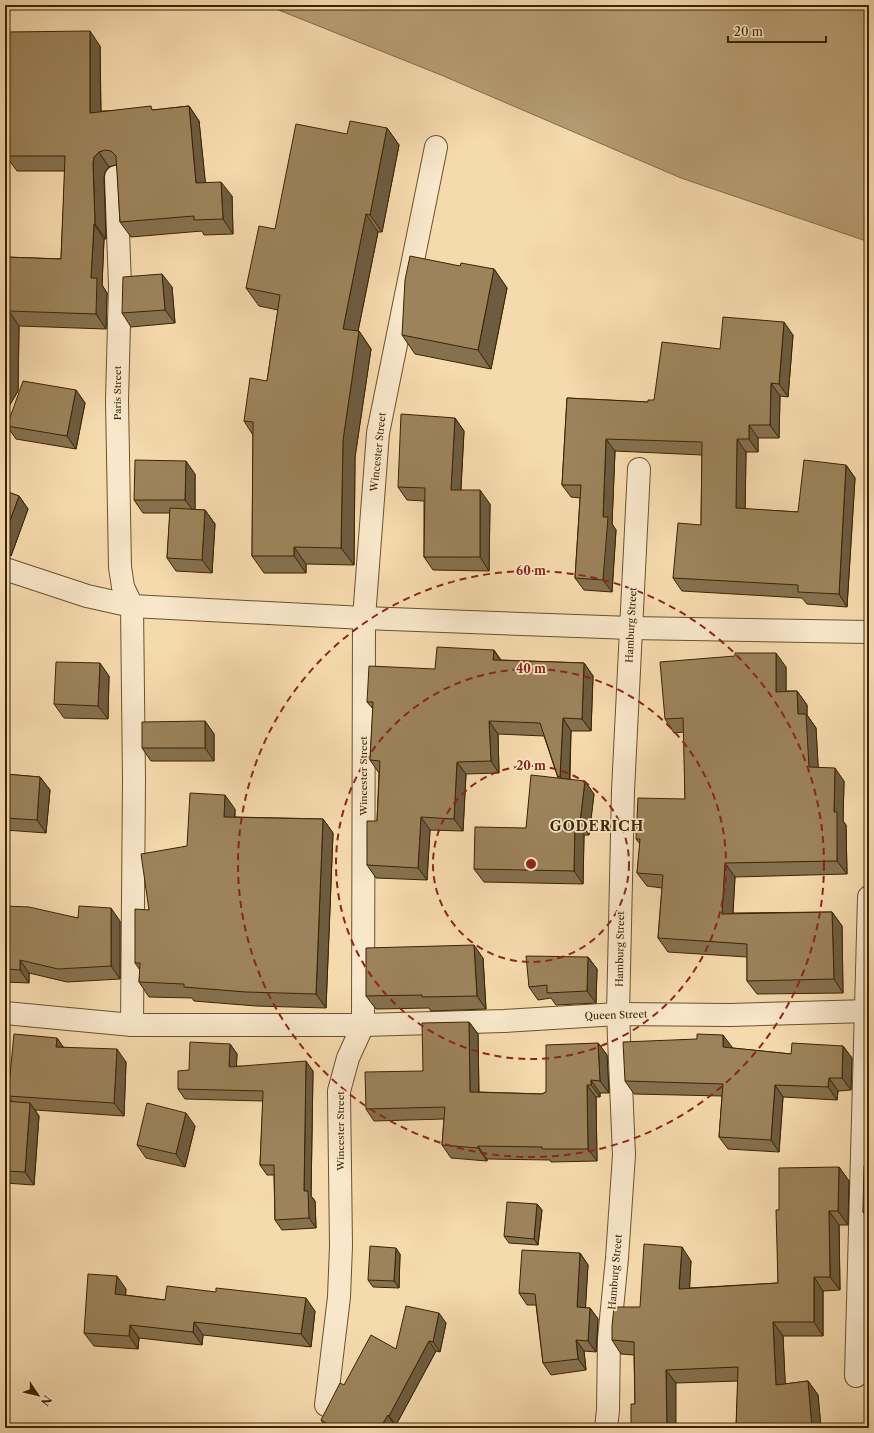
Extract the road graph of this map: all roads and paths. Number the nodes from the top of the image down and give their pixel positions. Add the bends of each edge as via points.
1 (436, 147) dead end
2 (116, 177) edge
3 (639, 469) dead end
4 (5, 569) edge
5 (132, 606) junction
6 (364, 618) junction
7 (631, 628) junction
8 (869, 632) edge
9 (869, 897) edge
10 (868, 1011) edge
11 (5, 1013) edge
12 (618, 1014) junction
13 (132, 1025) junction
14 (363, 1025) junction
15 (856, 1376) dead end
16 (326, 1405) dead end
17 (606, 1428) edge

1 - 6 street, Wincester Street via 378,433
2 - 5 street, Paris Street via 120,286 117,400 120,567 123,587
3 - 7 street, Hamburg Street
4 - 5 street via 86,596
5 - 6 street
5 - 13 street
6 - 7 street
6 - 14 street, Wincester Street
7 - 8 street
7 - 12 street, Hamburg Street via 623,790
9 - 10 street
10 - 12 street, Queen Street via 730,1015
10 - 15 street
11 - 13 street, Queen Street
12 - 14 street, Queen Street via 504,1021
12 - 17 street, Hamburg Street via 624,1155 608,1339
13 - 14 street, Queen Street
14 - 16 street, Wincester Street via 348,1058 339,1091 339,1297

